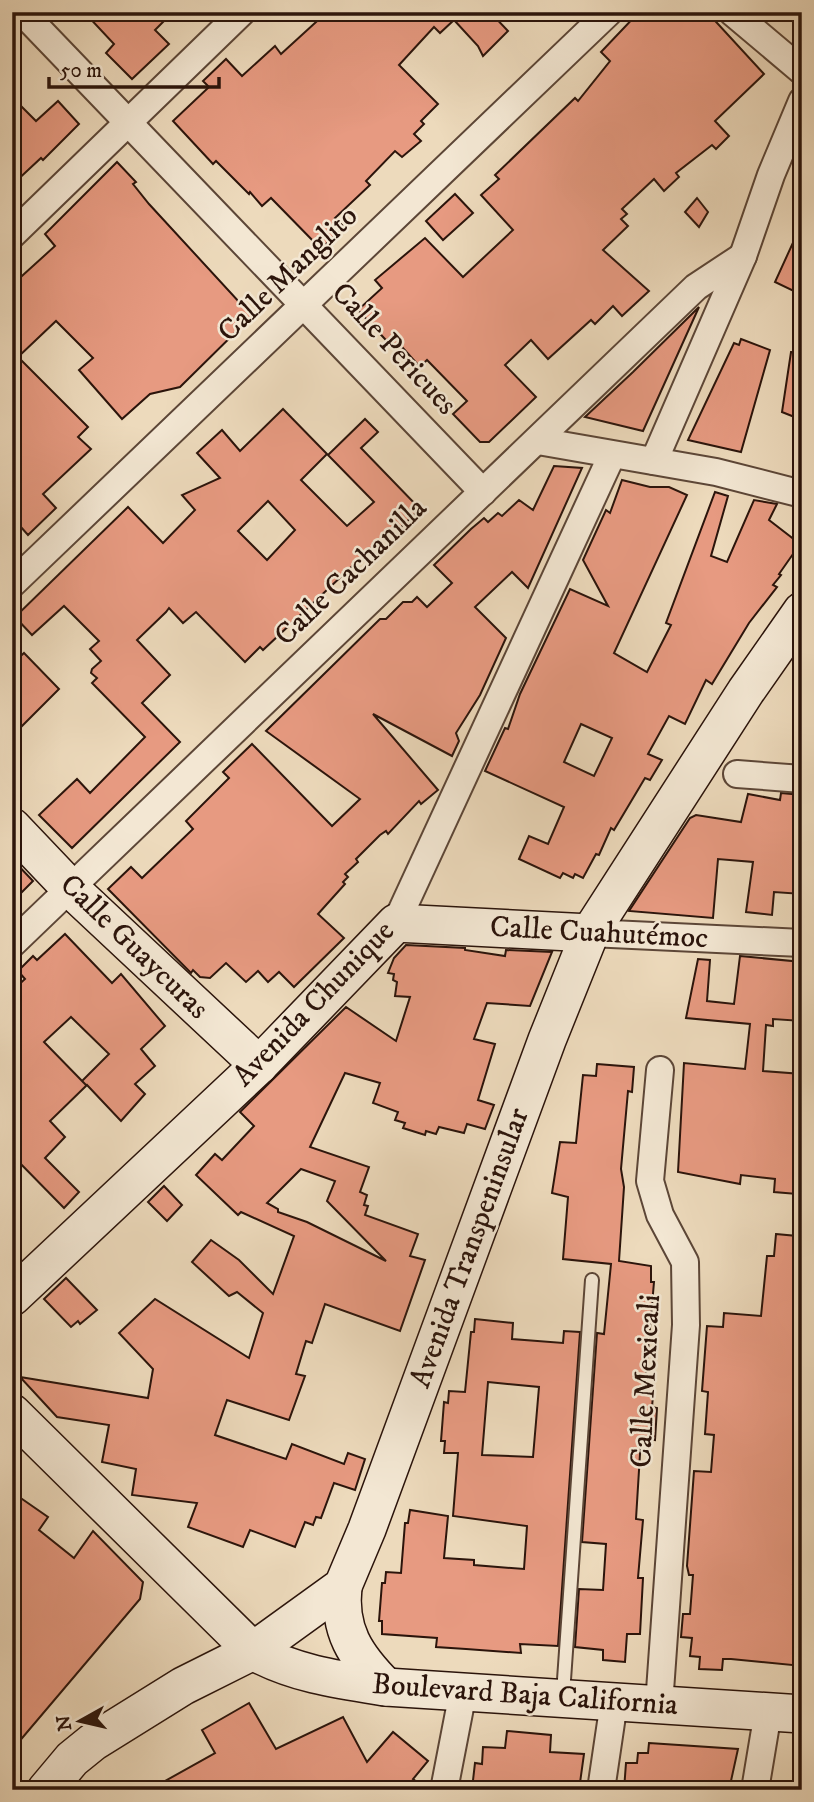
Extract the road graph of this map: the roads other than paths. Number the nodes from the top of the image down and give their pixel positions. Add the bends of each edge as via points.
1 (22, 12) edge
2 (242, 12) edge
3 (609, 12) edge
4 (732, 12) edge
5 (802, 71) edge
6 (802, 101) edge
7 (128, 125) junction
8 (12, 235) edge
9 (743, 257) junction
10 (305, 304) junction
11 (538, 441) junction
12 (612, 455) junction
13 (654, 461) junction
14 (482, 492) junction
15 (802, 494) edge
16 (12, 584) edge
17 (801, 611) edge
18 (737, 774) dead end
19 (802, 779) edge
20 (12, 827) edge
21 (71, 888) junction
22 (396, 923) junction
23 (590, 933) junction
24 (802, 943) edge
25 (12, 944) edge
26 (259, 1065) junction
27 (660, 1070) dead end
28 (592, 1280) dead end
29 (12, 1297) edge
30 (12, 1413) edge
31 (343, 1586) junction
32 (253, 1651) junction
33 (386, 1687) junction
34 (463, 1692) junction
35 (562, 1698) junction
36 (614, 1702) junction
37 (659, 1705) junction
38 (785, 1713) edge
39 (46, 1790) edge
40 (444, 1790) edge
41 (601, 1790) edge
42 (755, 1790) edge

1 - 7 street, Calle Pericues
2 - 7 street
3 - 10 street, Calle Manglito
4 - 5 street
6 - 9 street
7 - 8 street
7 - 10 street, Calle Pericues
9 - 11 street, Calle Cachanilla via 696,287
9 - 13 street
10 - 14 street, Calle Pericues
10 - 16 street, Calle Manglito
11 - 12 street
11 - 14 street, Calle Cachanilla
12 - 13 street
12 - 22 street, Avenida Chunique
13 - 15 street
14 - 21 street, Calle Cachanilla
17 - 23 street, Avenida Transpeninsular
18 - 19 street
20 - 21 street, Calle Guaycuras
21 - 25 street, Calle Cachanilla
21 - 26 street, Calle Guaycuras
22 - 23 street, Calle Cuahutémoc
22 - 26 street, Avenida Chunique
23 - 24 street, Calle Cuahutémoc
23 - 31 street, Avenida Transpeninsular
26 - 29 street, Avenida Chunique
27 - 37 street, Calle Mexicali via 650,1181 660,1215 685,1262 686,1325
28 - 35 lane
30 - 32 street
31 - 32 street
31 - 33 street via 340,1610 350,1640 367,1668
32 - 33 street, Boulevard Baja California via 270,1661 329,1679
32 - 39 street via 123,1721 72,1759
33 - 34 street, Boulevard Baja California
34 - 35 street, Boulevard Baja California
34 - 40 street
35 - 36 street, Boulevard Baja California
36 - 37 street, Boulevard Baja California
36 - 41 street
37 - 38 street, Boulevard Baja California
38 - 42 street

